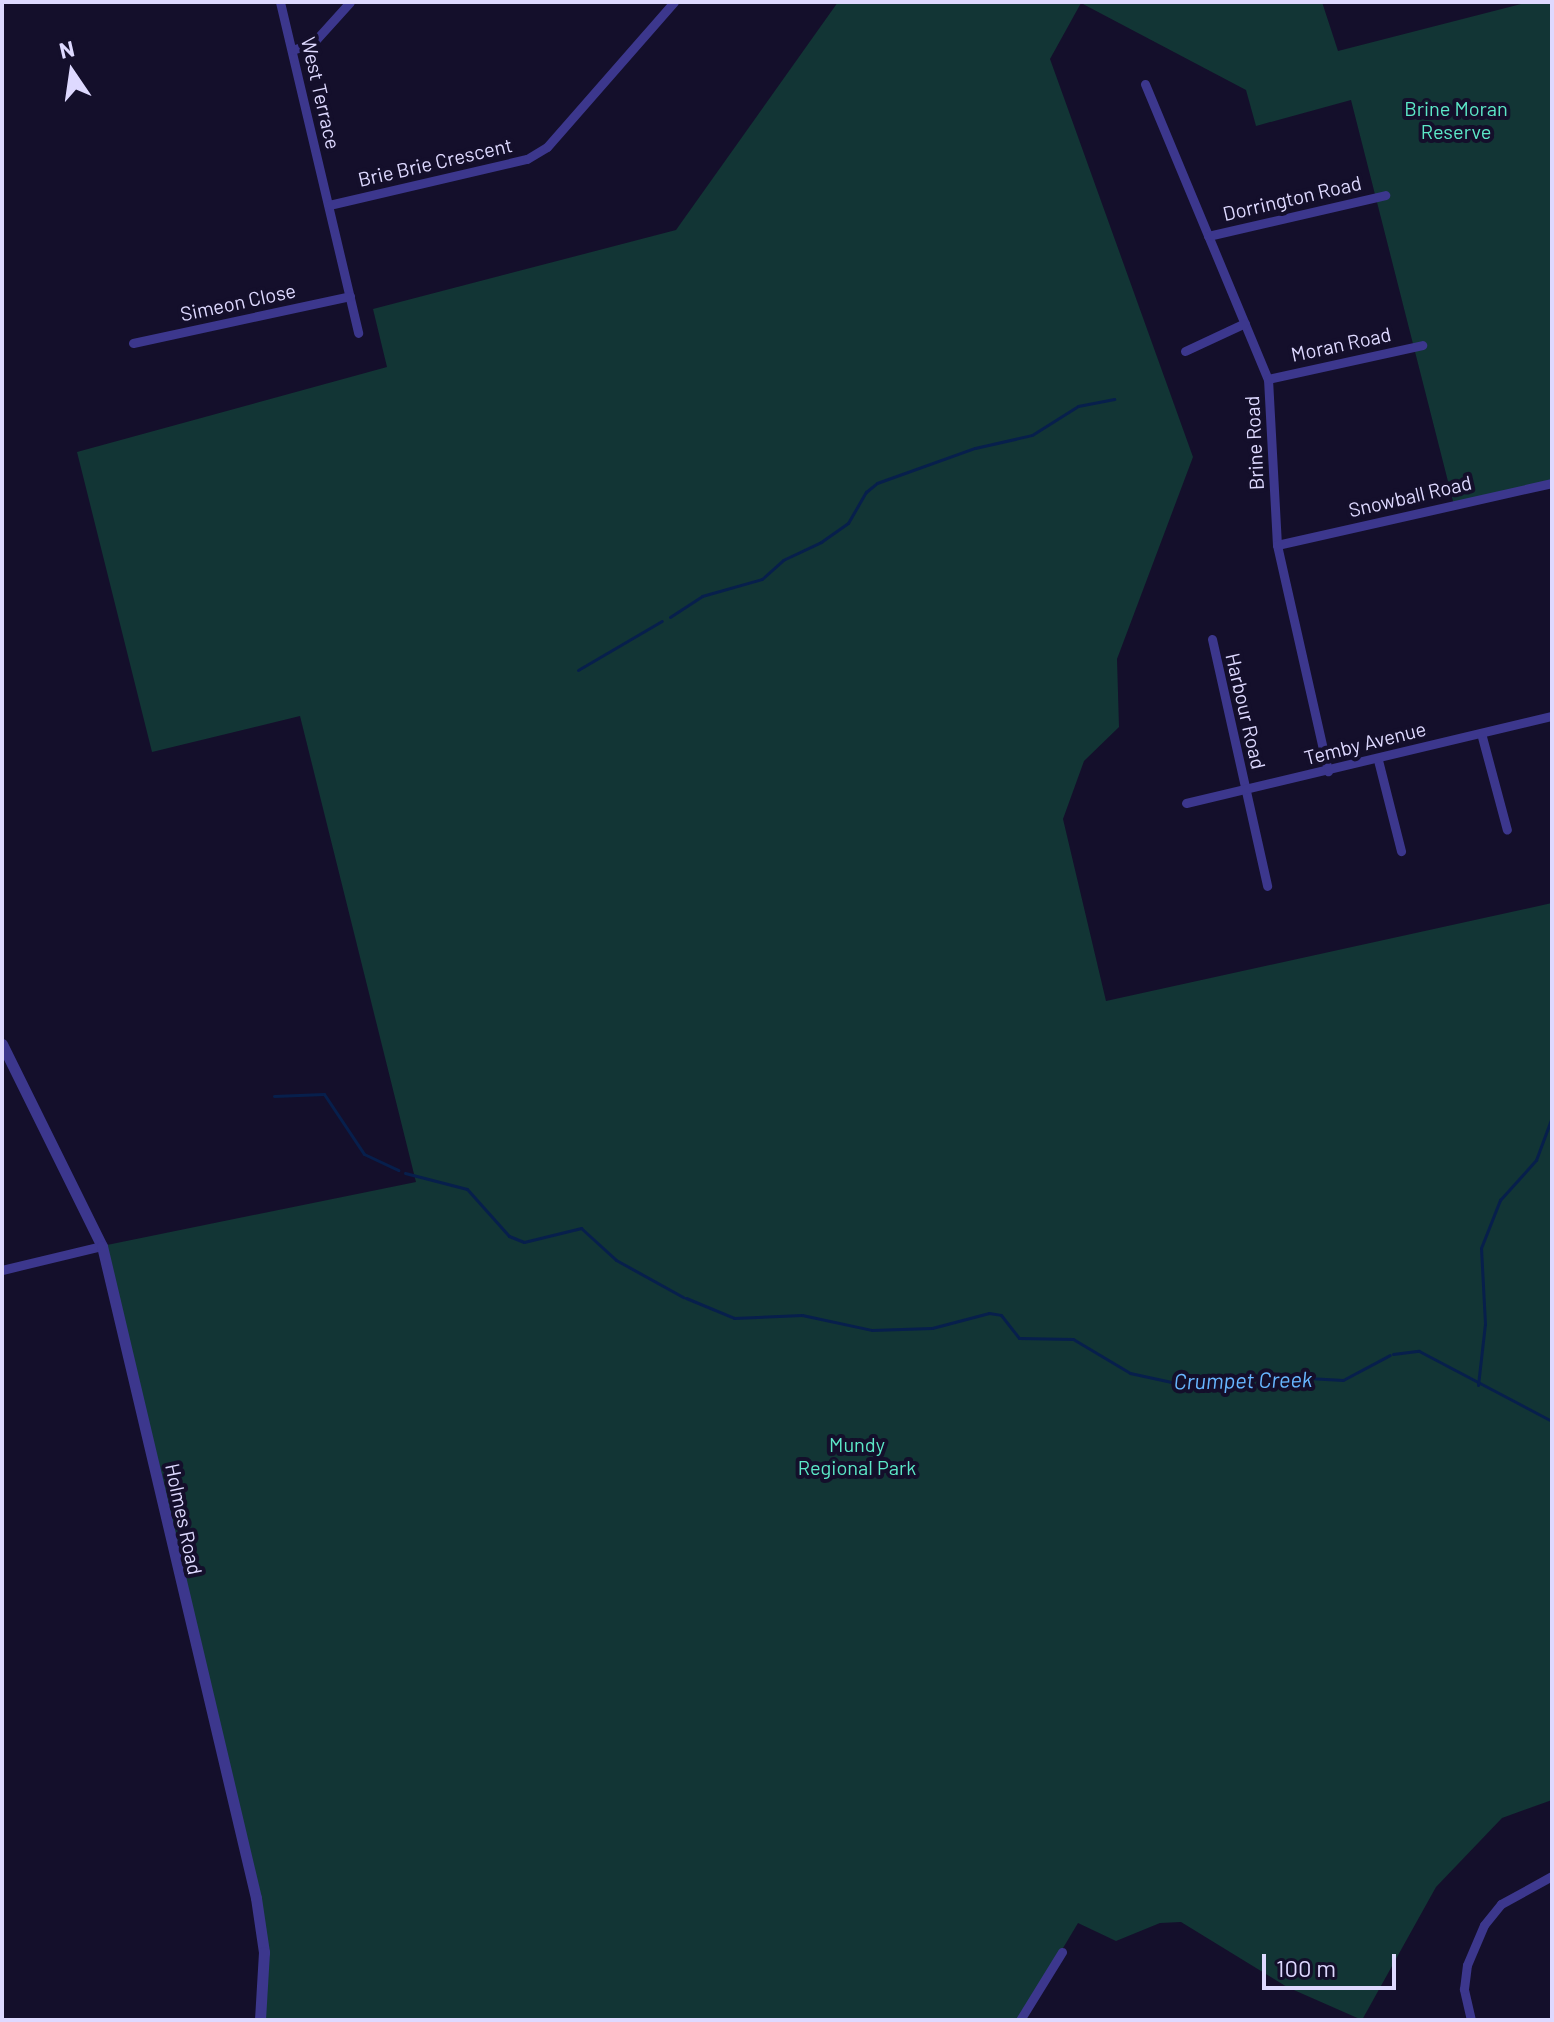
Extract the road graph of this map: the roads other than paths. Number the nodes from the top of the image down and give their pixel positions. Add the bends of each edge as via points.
1 (280, 2) edge
2 (350, 2) edge
3 (674, 2) edge
4 (292, 50) junction
5 (1145, 84) dead end
6 (1385, 195) dead end
7 (329, 205) junction
8 (1208, 236) junction
9 (350, 296) junction
10 (1245, 323) junction
11 (358, 333) dead end
12 (133, 343) dead end
13 (1422, 345) dead end
14 (1185, 351) dead end
15 (1268, 379) junction
16 (1552, 483) edge
17 (1277, 545) junction
18 (1212, 639) dead end
19 (1552, 716) edge
20 (1481, 733) junction
21 (1378, 760) junction
22 (1328, 771) junction
23 (1246, 790) junction
24 (1186, 803) dead end
25 (1507, 830) dead end
26 (1401, 851) dead end
27 (1267, 886) dead end
28 (2, 1044) edge
29 (102, 1246) junction
30 (2, 1270) edge
31 (1552, 1876) edge
32 (1062, 1952) dead end
33 (260, 2020) edge
34 (1020, 2020) edge
35 (1471, 2020) edge

1 - 4 street, West Terrace
2 - 4 street via 313,43
3 - 7 street, Brie Brie Crescent via 547,147 527,159
4 - 7 street, West Terrace
5 - 8 street, Brine Road
6 - 8 street, Dorrington Road
7 - 9 street, West Terrace
8 - 10 street, Brine Road
9 - 11 street, West Terrace
9 - 12 street, Simeon Close
10 - 14 street
10 - 15 street, Brine Road
13 - 15 street, Moran Road
15 - 17 street, Brine Road
16 - 17 street, Snowball Road
17 - 22 street, Brine Road
18 - 23 street, Harbour Road
19 - 20 street, Temby Avenue
20 - 21 street, Temby Avenue
20 - 25 street
21 - 22 street, Temby Avenue
21 - 26 street
22 - 23 street, Temby Avenue
23 - 24 street, Temby Avenue
23 - 27 street, Harbour Road
28 - 29 street, Holmes Road
29 - 30 street
29 - 33 street, Holmes Road via 256,1898 264,1952
31 - 35 street via 1501,1904 1484,1925 1467,1965 1464,1989
32 - 34 street

